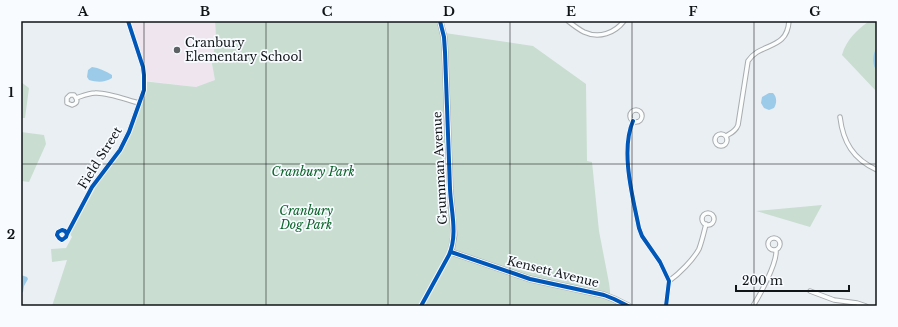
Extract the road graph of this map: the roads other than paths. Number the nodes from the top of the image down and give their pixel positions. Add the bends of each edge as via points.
1 (128, 21) edge
2 (440, 21) edge
3 (568, 21) edge
4 (624, 21) edge
5 (789, 21) edge
6 (76, 98) dead end
7 (139, 103) junction
8 (840, 117) dead end
9 (633, 121) dead end
10 (726, 136) dead end
11 (877, 170) edge
12 (706, 224) dead end
13 (67, 234) dead end
14 (776, 250) dead end
15 (450, 252) junction
16 (669, 281) junction
17 (810, 291) dead end
18 (421, 306) edge
19 (628, 306) edge
20 (666, 306) edge
21 (753, 306) edge
22 (866, 306) edge

1 - 7 street, Field Street via 144,71 144,90
2 - 15 street, Grumman Avenue via 445,52 454,235
3 - 4 street via 584,32 598,35 613,31
5 - 10 street via 782,39 757,51 748,60 738,125
6 - 7 street via 96,92
7 - 13 street, Field Street via 120,150 92,187
8 - 11 street via 842,132 851,150 867,165
9 - 16 street via 629,139 628,170 640,228 642,236 660,262
12 - 16 street via 693,257
14 - 21 street via 761,294
15 - 18 street, Grumman Avenue
15 - 19 street, Kensett Avenue via 530,279 604,295
16 - 20 street
17 - 22 street via 834,300

